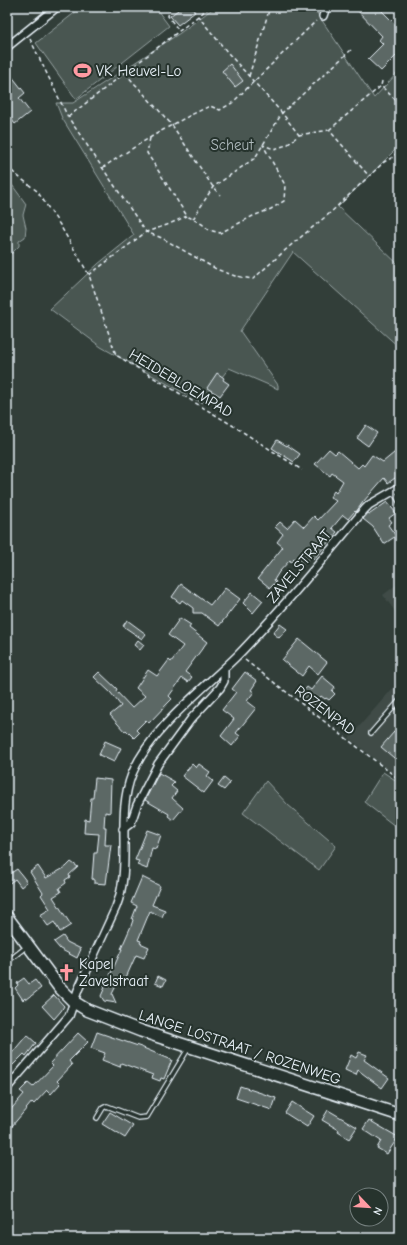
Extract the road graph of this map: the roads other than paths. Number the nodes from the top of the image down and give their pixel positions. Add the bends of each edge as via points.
1 (57, 7) edge
2 (7, 47) edge
3 (400, 487) edge
4 (393, 491) junction
5 (400, 503) edge
6 (224, 669) junction
7 (400, 700) edge
8 (371, 733) dead end
9 (123, 829) junction
10 (7, 918) edge
11 (28, 945) junction
12 (7, 962) edge
13 (74, 1002) junction
14 (189, 1046) junction
15 (7, 1088) edge
16 (400, 1115) edge
17 (97, 1118) dead end

1 - 2 street
3 - 4 street, ZAVELSTRAAT
4 - 5 lane
4 - 6 street, ZAVELSTRAAT via 365,509 268,623
6 - 9 street via 224,680 220,688 191,719 158,764 137,805 131,823
6 - 9 street, ZAVELSTRAAT via 149,743 128,786
7 - 8 lane
9 - 13 street, ZAVELSTRAAT via 120,897
10 - 11 street, LANGE LOSTRAAT / ROZENWEG
11 - 12 lane
11 - 13 street, LANGE LOSTRAAT / ROZENWEG via 59,987
13 - 14 street, LANGE LOSTRAAT / ROZENWEG via 87,1010
13 - 15 street, ZAVELSTRAAT via 65,1022
14 - 16 street, LANGE LOSTRAAT / ROZENWEG
14 - 17 lane via 147,1117 138,1118 107,1106

